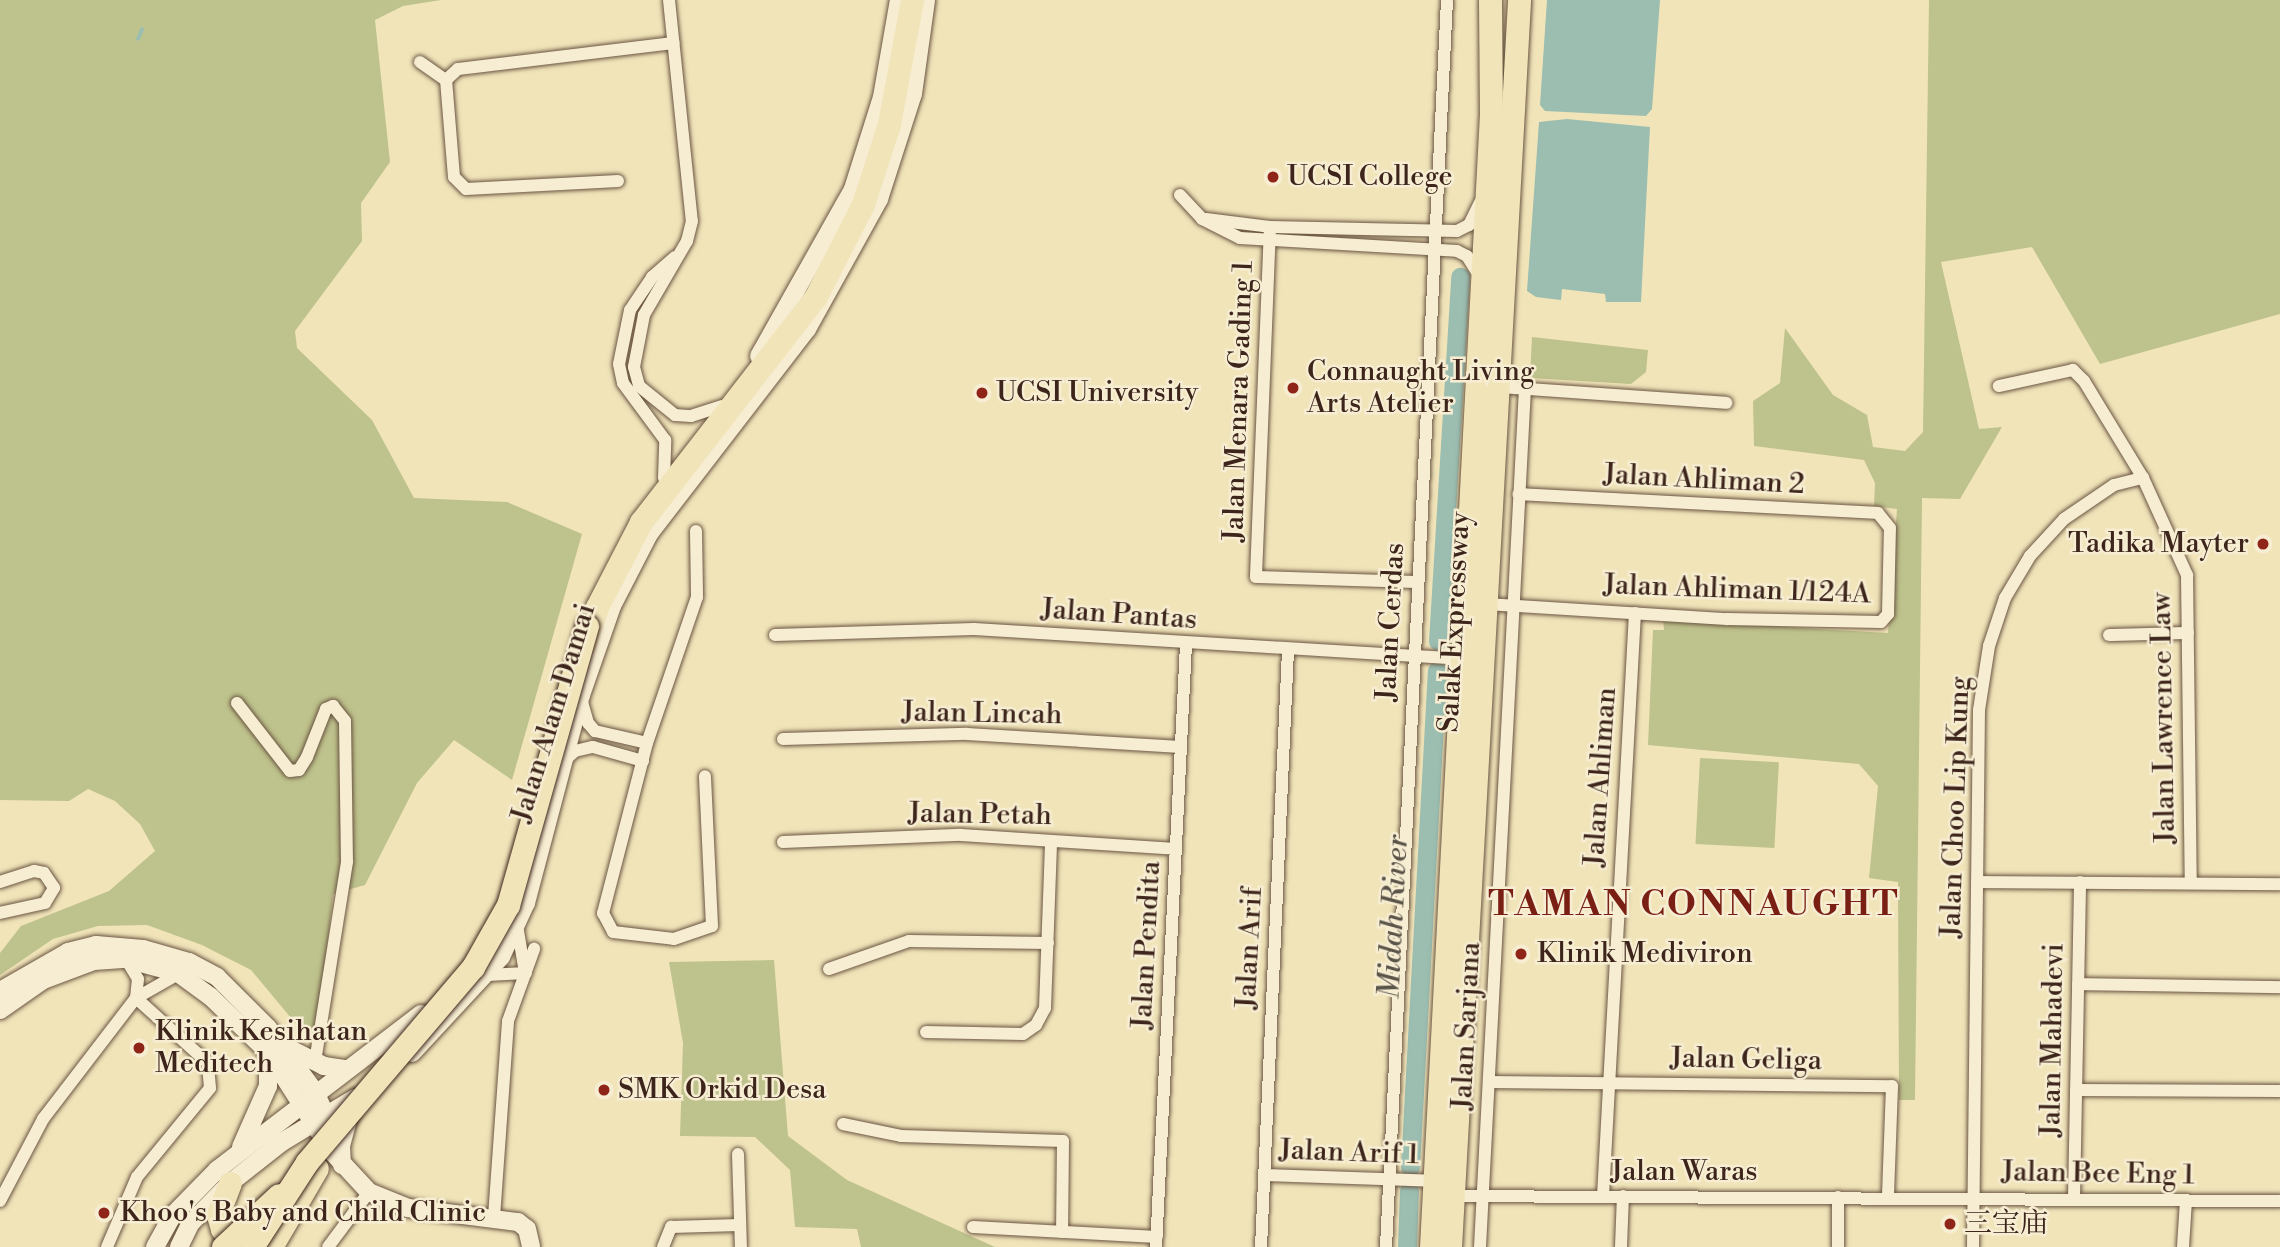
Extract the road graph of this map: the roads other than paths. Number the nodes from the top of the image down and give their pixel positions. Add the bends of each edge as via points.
1 (669, 0) edge
2 (899, 0) edge
3 (910, 0) edge
4 (926, 0) edge
5 (1447, 0) edge
6 (1490, 0) edge
7 (1519, 0) edge
8 (673, 43) junction
9 (420, 62) dead end
10 (446, 80) junction
11 (618, 181) dead end
12 (1487, 184) junction
13 (1180, 195) dead end
14 (1202, 219) junction
15 (1270, 227) junction
16 (1433, 232) junction
17 (1270, 243) junction
18 (1432, 250) junction
19 (678, 255) junction
20 (1481, 279) junction
21 (626, 320) junction
22 (640, 326) junction
23 (621, 344) junction
24 (635, 346) junction
25 (1999, 386) dead end
26 (1499, 387) junction
27 (1525, 389) junction
28 (1726, 403) dead end
29 (721, 406) junction
30 (664, 478) junction
31 (2143, 478) junction
32 (1519, 494) junction
33 (1885, 518) joint
34 (696, 531) dead end
35 (1418, 582) junction
36 (1486, 604) junction
37 (1513, 607) junction
38 (1635, 614) junction
39 (2188, 633) junction
40 (775, 635) dead end
41 (2109, 635) dead end
42 (1186, 644) junction
43 (1288, 650) junction
44 (1415, 656) junction
45 (1460, 659) junction
46 (581, 695) junction
47 (237, 702) dead end
48 (783, 739) dead end
49 (647, 743) junction
50 (1181, 747) junction
51 (565, 760) junction
52 (643, 761) junction
53 (705, 776) dead end
54 (1051, 841) junction
55 (783, 842) dead end
56 (1176, 849) junction
57 (0, 882) edge
58 (1977, 882) junction
59 (2080, 882) junction
60 (2191, 883) junction
61 (2280, 884) edge
62 (0, 914) edge
63 (517, 923) junction
64 (1048, 943) junction
65 (534, 949) dead end
66 (126, 959) junction
67 (829, 969) dead end
68 (178, 973) junction
69 (526, 973) junction
70 (487, 975) junction
71 (2078, 984) junction
72 (2280, 987) edge
73 (0, 991) edge
74 (136, 998) junction
75 (0, 1010) edge
76 (926, 1032) dead end
77 (274, 1047) junction
78 (315, 1062) junction
79 (346, 1069) junction
80 (1489, 1082) junction
81 (1609, 1083) junction
82 (2076, 1090) junction
83 (2280, 1091) edge
84 (309, 1097) junction
85 (356, 1097) junction
86 (321, 1120) junction
87 (843, 1124) dead end
88 (282, 1142) junction
89 (329, 1148) junction
90 (238, 1153) junction
91 (738, 1154) dead end
92 (342, 1165) junction
93 (317, 1168) junction
94 (1264, 1175) junction
95 (1388, 1179) junction
96 (1433, 1181) junction
97 (230, 1182) junction
98 (369, 1192) junction
99 (1451, 1196) junction
100 (1483, 1196) junction
101 (1603, 1196) junction
102 (1623, 1196) junction
103 (1839, 1197) junction
104 (1888, 1197) junction
105 (1916, 1197) joint
106 (1973, 1198) junction
107 (2074, 1199) junction
108 (2186, 1200) junction
109 (2280, 1200) edge
110 (0, 1201) edge
111 (494, 1217) junction
112 (740, 1224) junction
113 (973, 1227) dead end
114 (1062, 1232) junction
115 (1157, 1242) edge
116 (107, 1247) edge
117 (155, 1247) edge
118 (179, 1247) edge
119 (223, 1247) edge
120 (240, 1247) edge
121 (253, 1247) edge
122 (271, 1247) edge
123 (328, 1247) edge
124 (531, 1247) edge
125 (663, 1247) edge
126 (741, 1247) edge
127 (1261, 1247) edge
128 (1386, 1247) edge
129 (1431, 1247) edge
130 (1450, 1247) edge
131 (1480, 1247) edge
132 (1621, 1247) edge
133 (1838, 1247) edge
134 (1973, 1247) edge
135 (2183, 1247) edge

1 - 8 street
2 - 29 main road, Jalan Alam Damai via 882,97 853,189 796,296 748,373
3 - 93 highway, bridge via 889,124 870,181 815,298 641,522 597,607 569,692 512,906 478,967
3 - 121 highway, bridge via 885,124 859,204 811,297 638,520 594,606 565,691 508,905 473,967 307,1162
4 - 46 main road, Jalan Alam Damai via 913,94 879,199 807,329 649,534 612,606
5 - 16 street, Jalan Cerdas
6 - 12 highway, Salak Expressway
7 - 26 highway, Salak Expressway
8 - 10 street via 458,69
8 - 19 street via 693,205 687,241
9 - 10 street
10 - 11 street via 454,177 466,189
12 - 16 street via 1469,225 1457,231
12 - 20 highway, Salak Expressway
13 - 14 street
14 - 15 street
14 - 17 street via 1240,238
15 - 16 street
15 - 17 street, Jalan Menara Gading 1
16 - 18 street, Jalan Cerdas
17 - 18 street
17 - 35 street, Jalan Menara Gading 1 via 1256,577
18 - 20 street via 1468,256
18 - 35 street, Jalan Cerdas
19 - 21 street via 637,297
19 - 22 street
20 - 45 highway, Salak Expressway
21 - 22 street
21 - 23 street
22 - 24 street
23 - 24 street
23 - 30 street via 623,383 665,440
24 - 29 street via 639,386 665,411 691,416
25 - 31 street via 2073,370 2084,380
26 - 27 street
26 - 36 highway, Salak Expressway
27 - 28 street
27 - 32 street, Jalan Sarjana
29 - 30 main road, Jalan Alam Damai
30 - 79 main road, Jalan Alam Damai via 639,511 589,601 571,651 513,880 483,942 421,1015
31 - 39 street, Jalan Lawrence Law via 2187,575
31 - 58 street, Jalan Choo Lip Kung via 2113,485 2067,516 2030,556 2005,598 1989,646 1981,692
32 - 33 street, Jalan Ahliman 2 via 1878,513
32 - 37 street, Jalan Sarjana
33 - 38 street, Jalan Ahliman 1/124A via 1890,528 1888,614 1881,622
34 - 49 street via 697,597
35 - 44 street, Jalan Cerdas
36 - 37 street, Jalan Ahliman 1/124A
36 - 99 highway, Salak Expressway
37 - 38 street, Jalan Ahliman 1/124A
37 - 80 street, Jalan Sarjana
38 - 81 street, Jalan Ahliman
39 - 41 street
39 - 60 street, Jalan Lawrence Law
40 - 42 street, Jalan Pantas via 974,629
42 - 43 street, Jalan Pantas
42 - 50 street, Jalan Pendita
43 - 44 street, Jalan Pantas
43 - 94 street, Jalan Arif
44 - 45 street, Jalan Pantas
44 - 95 street, Jalan Cerdas
45 - 96 highway, Salak Expressway
46 - 49 street via 583,713 596,732
46 - 51 main road, Jalan Alam Damai
47 - 78 street via 290,771 299,770 307,757 326,709 333,706 345,722 347,862
48 - 50 street, Jalan Lincah via 967,734
49 - 52 street
50 - 56 street, Jalan Pendita
51 - 52 street via 575,751 593,747
51 - 63 main road, Jalan Alam Damai
52 - 53 street via 603,913 613,932 674,939 712,926
54 - 55 street, Jalan Petah via 961,835
54 - 56 street, Jalan Petah
54 - 64 street
56 - 115 street, Jalan Pendita
57 - 62 street via 44,873 54,888 45,903
58 - 59 street
58 - 106 street, Jalan Choo Lip Kung
59 - 60 street
59 - 71 street, Jalan Mahadevi
60 - 61 street
63 - 69 street
63 - 70 main road, Jalan Alam Damai
64 - 67 street via 909,941
64 - 76 street via 1045,1007 1031,1031
65 - 69 street
66 - 68 main road
66 - 74 street via 138,979
66 - 75 main road via 94,961 43,980
68 - 74 street
68 - 77 main road
69 - 70 street
69 - 111 street via 507,1032
70 - 85 main road, Jalan Alam Damai via 415,1050
71 - 72 street
71 - 82 street, Jalan Mahadevi
73 - 77 main road via 85,947 143,949 189,962 217,977
74 - 110 street via 43,1119
74 - 116 street via 208,1063 210,1088 137,1177
77 - 78 main road
77 - 84 main road
77 - 90 main road via 268,1086
78 - 79 main road
79 - 84 main road, Jalan Alam Damai
80 - 81 street, Jalan Geliga
80 - 100 street, Jalan Sarjana
81 - 101 street, Jalan Ahliman
81 - 104 street, Jalan Geliga via 1892,1086
82 - 83 street
82 - 107 street, Jalan Mahadevi
84 - 86 main road
84 - 90 main road, Jalan Alam Damai
85 - 86 main road, Jalan Alam Damai
85 - 92 main road via 341,1146
86 - 88 main road, Jalan Alam Damai
86 - 89 main road
86 - 92 main road
87 - 114 street via 901,1136 1063,1141
88 - 89 main road
88 - 97 main road, Jalan Alam Damai
89 - 92 main road
90 - 117 main road, Jalan Alam Damai via 173,1214
91 - 112 street
92 - 98 main road
93 - 119 highway, bridge via 256,1212
93 - 122 highway
94 - 95 street, Jalan Arif 1
94 - 127 street, Jalan Arif
95 - 96 street, Jalan Arif 1
95 - 128 street, Jalan Cerdas
96 - 129 highway, Salak Expressway
97 - 118 main road, Jalan Alam Damai via 190,1224
97 - 120 highway via 218,1215 222,1229
98 - 111 main road via 408,1208
98 - 123 street
99 - 100 street, Jalan Waras
99 - 130 highway, Salak Expressway
100 - 101 street, Jalan Waras
100 - 131 street, Jalan Sarjana
101 - 102 street, Jalan Waras
102 - 103 street, Jalan Waras
102 - 132 street
103 - 104 street, Jalan Waras
103 - 133 street
104 - 105 street, Jalan Waras
105 - 106 street, Jalan Bee Eng 1
106 - 107 street, Jalan Bee Eng 1
106 - 134 street, Jalan Choo Lip Kung
107 - 108 street, Jalan Bee Eng 1
108 - 109 street, Jalan Bee Eng 1
108 - 135 street
111 - 124 main road via 518,1222 527,1229
112 - 125 street via 671,1227
112 - 126 street
113 - 114 street
114 - 115 street

